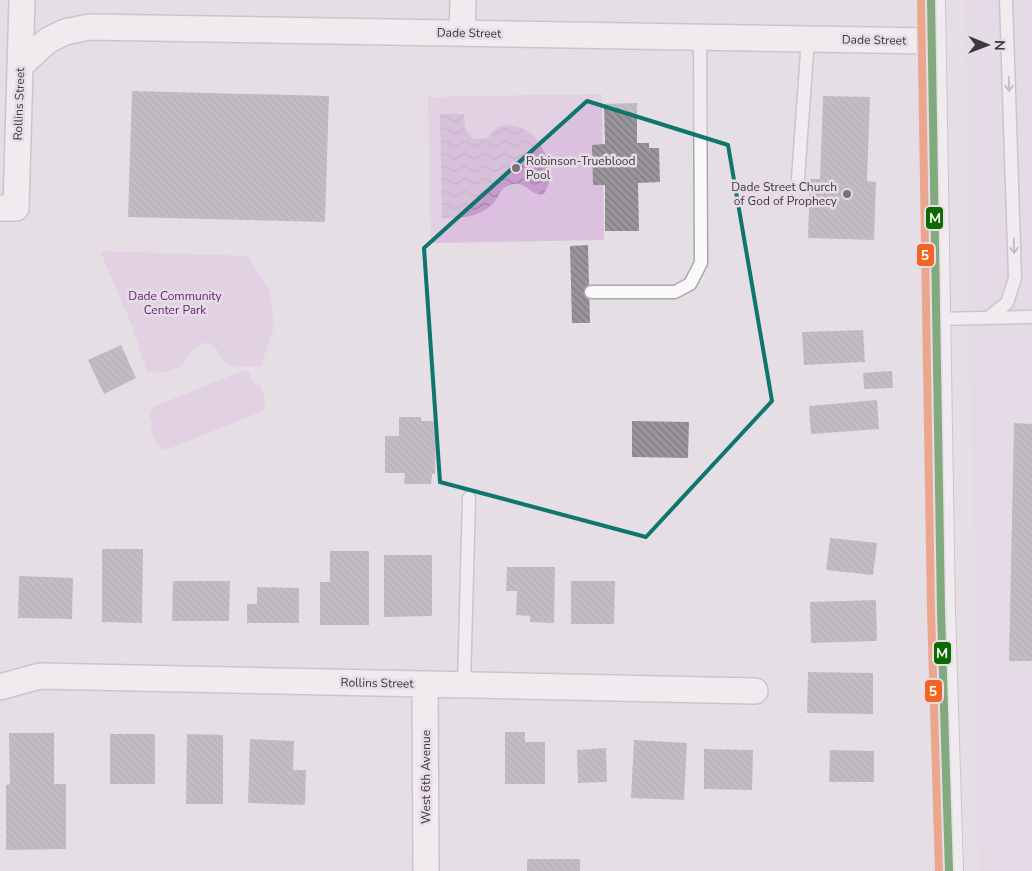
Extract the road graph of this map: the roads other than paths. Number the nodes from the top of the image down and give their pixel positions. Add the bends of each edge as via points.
1 (22, 0) edge
2 (463, 0) edge
3 (930, 0) edge
4 (1006, 0) edge
5 (462, 33) junction
6 (700, 37) junction
7 (808, 39) junction
8 (931, 42) junction
9 (20, 66) junction
10 (798, 178) dead end
11 (8, 208) edge
12 (591, 292) dead end
13 (1032, 317) edge
14 (988, 318) junction
15 (936, 319) junction
16 (469, 498) dead end
17 (425, 684) junction
18 (464, 685) junction
19 (0, 687) edge
20 (755, 691) dead end
21 (426, 871) edge
22 (949, 871) edge

1 - 9 street, Rollins Street
2 - 5 street
3 - 8 street
4 -> 14 lane via 1015,278 1006,303
5 - 6 street, Dade Street
5 - 9 street, Dade Street via 88,27 65,32 47,41
6 - 7 street, Dade Street
6 - 12 lane via 701,263 690,284 675,292
7 - 8 street, Dade Street
7 - 10 lane
8 - 15 street
9 - 11 street, Rollins Street
13 - 14 lane
14 - 15 lane
15 - 22 street
16 - 18 lane
17 - 18 street, Rollins Street
17 - 19 street, Rollins Street via 40,676
17 - 21 street, West 6th Avenue
18 - 20 street, Rollins Street

